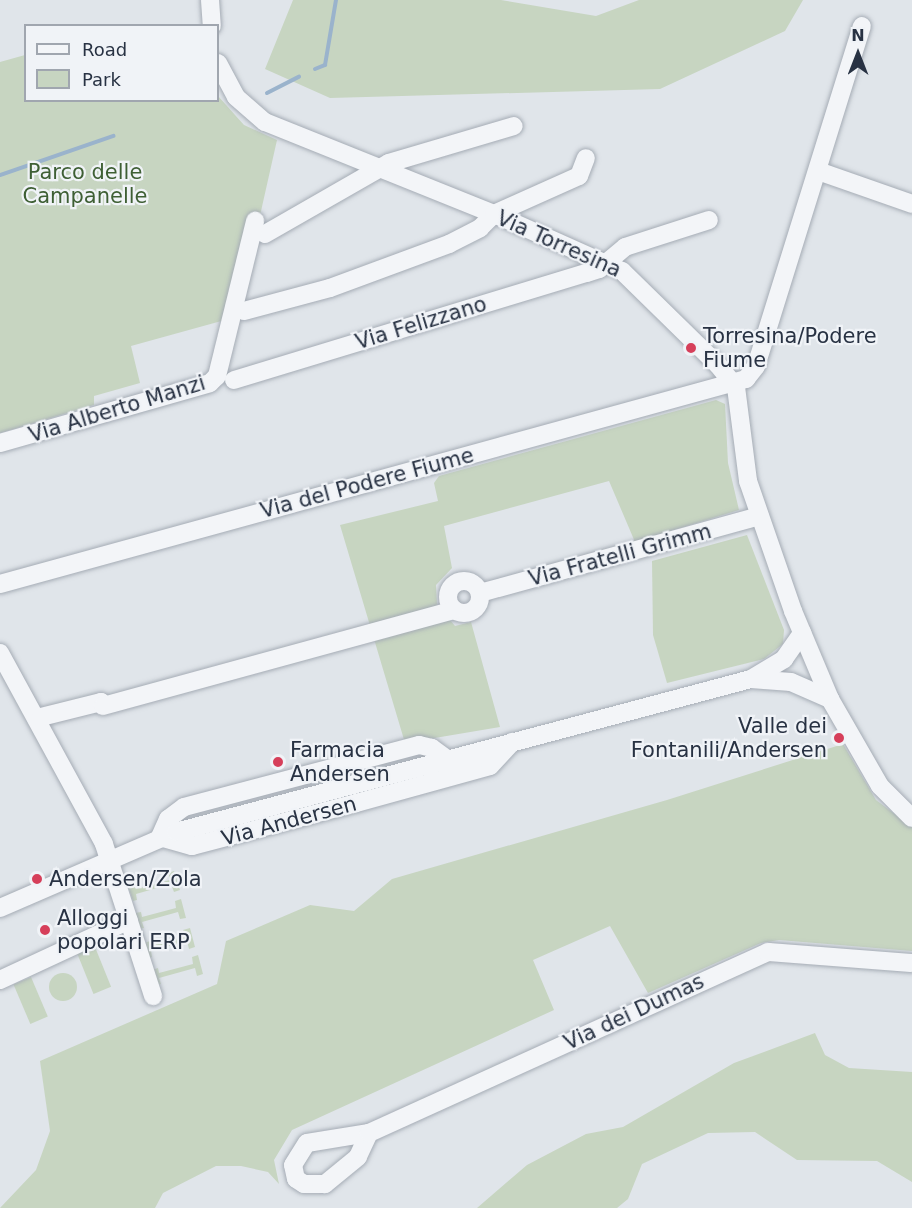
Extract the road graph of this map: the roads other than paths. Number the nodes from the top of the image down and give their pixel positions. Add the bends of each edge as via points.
1 (210, 0) edge
2 (212, 24) edge
3 (862, 26) dead end
4 (219, 65) edge
5 (514, 126) dead end
6 (586, 158) dead end
7 (381, 169) junction
8 (818, 171) junction
9 (912, 204) edge
10 (494, 214) junction
11 (709, 220) dead end
12 (607, 262) junction
13 (244, 311) dead end
14 (234, 380) dead end
15 (735, 384) junction
16 (0, 443) edge
17 (760, 516) junction
18 (0, 584) edge
19 (480, 593) junction
20 (454, 610) junction
21 (802, 633) junction
22 (0, 653) edge
23 (751, 679) junction
24 (830, 699) junction
25 (41, 717) dead end
26 (512, 742) junction
27 (912, 818) edge
28 (160, 837) junction
29 (110, 858) junction
30 (0, 908) edge
31 (129, 920) junction
32 (912, 963) edge
33 (0, 980) edge
34 (153, 996) dead end
35 (369, 1133) dead end

1 - 2 street
3 - 8 street
4 - 7 street, Via Torresina via 232,92 260,119
5 - 7 street via 389,163
6 - 10 street via 579,176
7 - 10 street, Via Torresina
7 - 16 street, Via Alberto Manzi via 260,227 217,376 210,383
8 - 9 street
8 - 15 street via 756,366 750,376
10 - 12 street, Via Torresina
10 - 13 street via 480,228 403,264
11 - 12 street, Via Felizzano via 625,247
12 - 14 street, Via Felizzano via 587,273
12 - 15 street, Via Torresina via 639,284
15 - 17 street via 744,463
15 - 18 street, Via del Podere Fiume
17 - 19 street, Via Fratelli Grimm
17 - 21 street
19 - 20 street, Via Fratelli Grimm via 473,611
19 - 20 street via 469,582 453,585 448,595
20 - 25 street via 104,706 101,702
21 - 23 street, Via Andersen via 784,659
21 - 24 street
22 - 29 street
23 - 24 street, Via Andersen via 791,682
23 - 26 street, Via Andersen
24 - 27 street via 880,786
26 - 28 street, Via Andersen via 490,766 356,803 192,846
26 - 28 street, Via Andersen via 447,759 428,746 414,746 184,807 172,814
28 - 29 street
29 - 30 street
29 - 31 street
31 - 33 street
31 - 34 street
32 - 35 street, Via dei Dumas via 768,952

